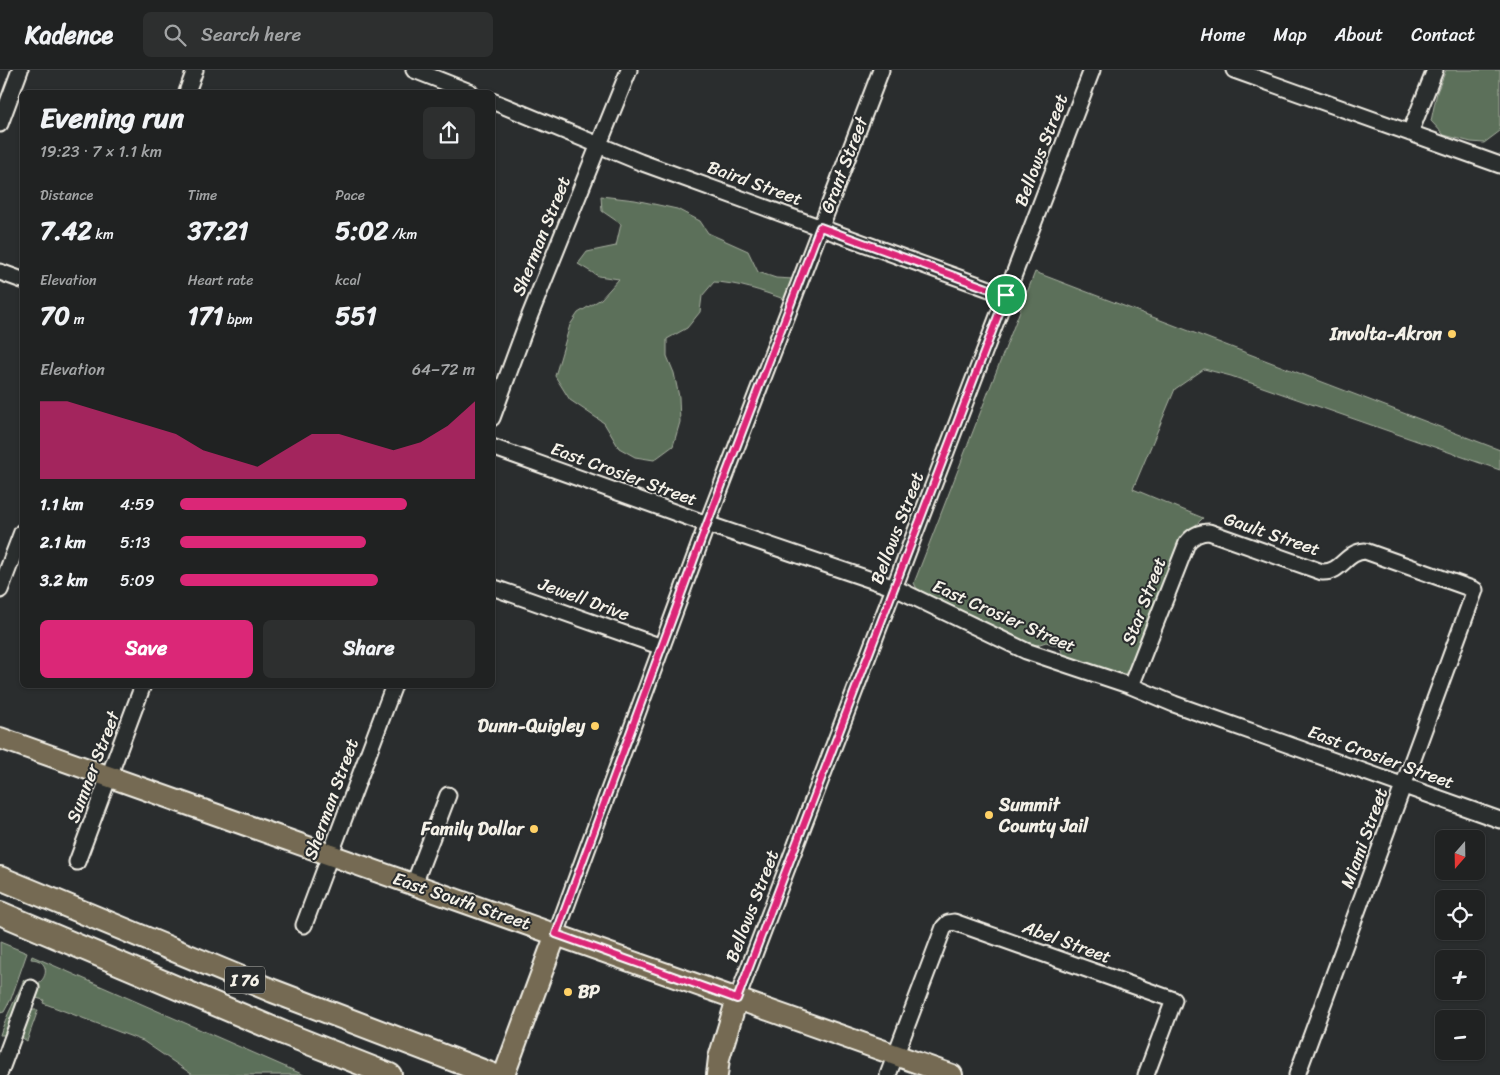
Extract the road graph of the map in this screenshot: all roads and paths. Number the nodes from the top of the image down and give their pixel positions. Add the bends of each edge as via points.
1 (20, 70) edge
2 (195, 70) edge
3 (414, 70) edge
4 (629, 70) edge
5 (881, 70) edge
6 (1092, 70) edge
7 (1234, 70) edge
8 (1435, 70) edge
9 (1262, 75) edge
10 (188, 90) edge
11 (465, 90) edge
12 (495, 102) edge
13 (0, 124) edge
14 (1410, 133) junction
15 (598, 144) junction
16 (1500, 165) edge
17 (820, 227) junction
18 (0, 272) edge
19 (20, 279) edge
20 (1006, 295) junction
21 (495, 410) edge
22 (495, 448) edge
23 (707, 524) junction
24 (1198, 534) joint
25 (20, 537) edge
26 (495, 587) edge
27 (895, 588) junction
28 (1471, 589) joint
29 (0, 590) edge
30 (662, 647) junction
31 (1130, 686) junction
32 (142, 688) edge
33 (393, 688) edge
34 (0, 738) edge
35 (108, 777) junction
36 (1404, 785) junction
37 (448, 795) dead end
38 (1500, 820) edge
39 (330, 854) junction
40 (78, 862) dead end
41 (0, 878) edge
42 (414, 884) junction
43 (0, 913) edge
44 (304, 926) dead end
45 (556, 934) junction
46 (31, 988) dead end
47 (737, 999) junction
48 (894, 1055) junction
49 (0, 1072) edge
50 (390, 1075) edge
51 (493, 1075) edge
52 (504, 1075) edge
53 (717, 1075) edge
54 (888, 1075) edge
55 (952, 1075) edge
56 (1146, 1075) edge
57 (1297, 1075) edge

1 - 13 street
2 - 10 street
3 - 11 street
4 - 15 street, Sherman Street
5 - 17 street, Grant Street
6 - 20 street, Bellows Street
7 - 9 street
8 - 14 street
9 - 14 street
12 - 15 street, Baird Street
14 - 16 street
15 - 17 street, Baird Street
15 - 21 street, Sherman Street
17 - 20 street, Baird Street
17 - 23 street, Grant Street
18 - 19 street
20 - 27 street, Bellows Street
22 - 23 street, East Crosier Street
23 - 27 street, East Crosier Street
23 - 30 street, Grant Street
24 - 28 street, Gault Street via 1210,532 1322,572 1336,569 1350,555 1365,551
24 - 31 street, Star Street via 1187,542
25 - 29 street
26 - 30 street, Jewell Drive
27 - 31 street, East Crosier Street via 1026,651
27 - 47 street, Bellows Street
28 - 36 street, Miami Street via 1475,590 1463,627
30 - 45 street, Grant Street
31 - 36 street, East Crosier Street
32 - 35 street, Sumner Street
33 - 39 street, Sherman Street
34 - 35 main road, East South Street
35 - 39 main road, East South Street
35 - 40 street, Sumner Street
36 - 38 street, East Crosier Street
36 - 57 street, Miami Street
37 - 42 street
39 - 42 main road, East South Street
39 - 44 street, Sherman Street
41 - 51 highway, I 76 via 273,991
42 - 45 main road, East South Street
43 - 50 highway, I 76
45 - 47 main road, East South Street
45 - 52 main road, Grant Street
46 - 49 street
47 - 48 main road, East South Street
47 - 53 main road
48 - 54 street
48 - 55 main road, East South Street
48 - 56 street, Abel Street via 944,927 954,922 1174,1000

